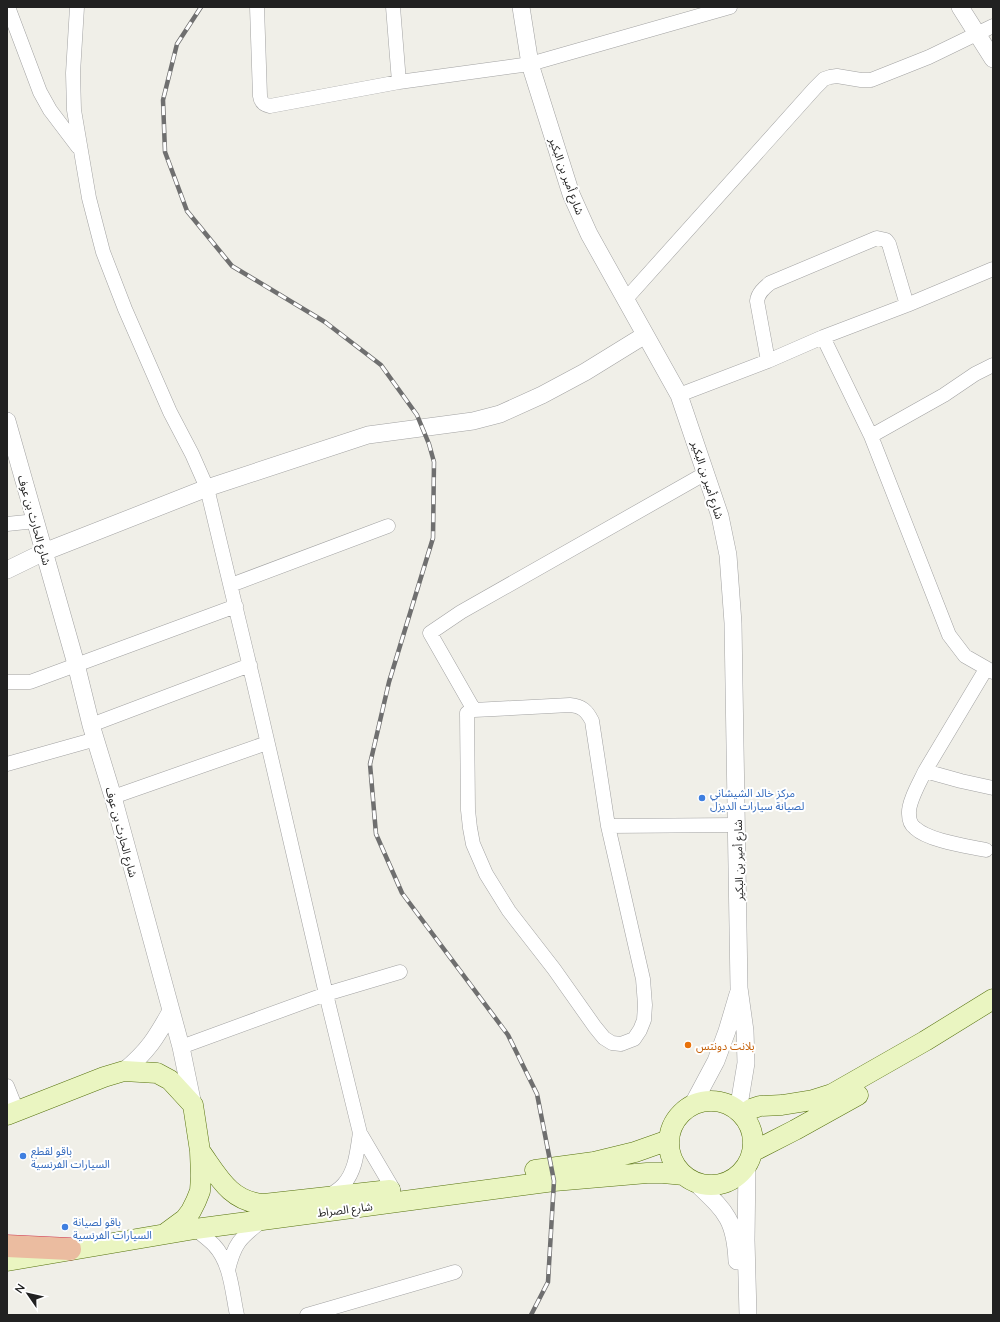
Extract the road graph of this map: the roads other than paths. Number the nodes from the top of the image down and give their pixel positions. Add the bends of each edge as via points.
1 (8, 7) edge
2 (77, 7) edge
3 (257, 7) edge
4 (393, 7) edge
5 (521, 7) edge
6 (730, 7) edge
7 (960, 7) edge
8 (710, 10) edge
9 (993, 26) edge
10 (977, 34) junction
11 (993, 59) edge
12 (530, 64) junction
13 (399, 82) junction
14 (80, 150) junction
15 (993, 269) edge
16 (625, 300) junction
17 (907, 305) junction
18 (645, 335) junction
19 (823, 337) junction
20 (768, 361) junction
21 (993, 365) edge
22 (680, 395) junction
23 (7, 421) edge
24 (871, 436) junction
25 (706, 473) junction
26 (207, 488) junction
27 (36, 521) junction
28 (7, 524) edge
29 (388, 526) dead end
30 (44, 552) junction
31 (7, 570) edge
32 (231, 585) junction
33 (236, 606) junction
34 (76, 664) junction
35 (250, 665) junction
36 (989, 670) edge
37 (7, 682) edge
38 (474, 710) junction
39 (93, 732) junction
40 (267, 743) junction
41 (7, 764) edge
42 (925, 771) junction
43 (993, 788) edge
44 (113, 797) junction
45 (737, 825) junction
46 (608, 826) junction
47 (986, 850) dead end
48 (400, 972) dead end
49 (740, 988) junction
50 (326, 994) junction
51 (993, 999) edge
52 (171, 1011) junction
53 (993, 1015) edge
54 (181, 1047) junction
55 (124, 1070) junction
56 (7, 1086) edge
57 (193, 1105) junction
58 (692, 1106) junction
59 (12, 1113) edge
60 (740, 1113) junction
61 (360, 1133) junction
62 (669, 1140) junction
63 (200, 1151) junction
64 (750, 1158) junction
65 (690, 1179) junction
66 (393, 1190) junction
67 (328, 1197) junction
68 (264, 1220) junction
69 (195, 1229) junction
70 (7, 1234) edge
71 (164, 1235) junction
72 (7, 1246) edge
73 (79, 1248) junction
74 (49, 1254) junction
75 (7, 1261) edge
76 (228, 1270) junction
77 (455, 1272) dead end
78 (7, 1276) edge
79 (236, 1315) edge
80 (307, 1315) edge
81 (738, 1315) edge
82 (748, 1315) edge

1 - 14 street via 40,92
2 - 14 street via 73,73 74,110
3 - 13 street via 260,96 261,102 265,105
4 - 13 street
5 - 12 street, شارع أمير بن البكير
6 - 8 street
7 - 10 street
8 - 12 street
9 - 10 street
10 - 11 street
10 - 16 street via 872,80 837,76 824,79
12 - 13 street
12 - 16 street, شارع أمير بن البكير via 571,194 589,234
14 - 26 street via 103,252 170,412
15 - 17 street
16 - 18 street, شارع أمير بن البكير
17 - 19 street
17 - 20 street via 889,244 886,240 877,238 770,283 764,288 757,301
18 - 22 street, شارع أمير بن البكير
18 - 26 street via 585,372 500,414 473,421 368,434
19 - 20 street
19 - 24 street
20 - 22 street
21 - 24 street
22 - 25 street, شارع أمير بن البكير
23 - 27 street, شارع الحارث بن عوف
24 - 36 street via 948,635 964,656
25 - 38 street via 461,612 430,633
25 - 45 street, شارع أمير بن البكير via 720,516 728,555 733,623
26 - 30 street
26 - 32 street
27 - 28 street
27 - 30 street, شارع الحارث بن عوف
29 - 32 street
30 - 31 street
30 - 34 street, شارع الحارث بن عوف
32 - 33 street
33 - 34 street
33 - 35 street
34 - 37 street via 30,682
34 - 39 street, شارع الحارث بن عوف
35 - 39 street
35 - 40 street
36 - 42 street
38 - 46 street via 570,704 583,708 592,721
38 - 46 street via 467,713 466,718 468,810 472,838 480,861 492,885 510,911 595,1027 604,1038 612,1043 621,1044 634,1039 640,1030 645,1005 643,979
39 - 41 street
39 - 44 street, شارع الحارث بن عوف
40 - 44 street
40 - 50 street
42 - 43 street
42 - 47 street via 911,802 911,824 937,839
44 - 52 street, شارع الحارث بن عوف
45 - 46 street
45 - 49 street, شارع أمير بن البكير
48 - 50 street
49 - 58 street, شارع أمير بن البكير via 716,1061
49 - 60 street, شارع أمير بن البكير via 746,1063
50 - 54 street
50 - 61 street
51 - 60 main road via 832,1094 813,1100 760,1106
52 - 54 street, شارع الحارث بن عوف
52 - 55 street via 148,1049
53 - 64 main road
54 - 57 street, شارع الحارث بن عوف
55 - 57 main road via 163,1076
55 - 59 main road
56 - 59 street
57 - 63 main road, شارع الحارث بن عوف
58 - 60 main road via 705,1102 719,1102
58 - 62 main road via 680,1114 672,1126
60 - 64 main road via 749,1126 753,1139
61 - 66 street
61 - 67 street via 349,1177
62 - 65 main road via 670,1153 675,1165
62 - 66 main road, شارع الصراط via 594,1162
63 - 67 main road, شارع الصراط via 222,1182 243,1200 264,1204
63 - 71 main road, شارع الحارث بن عوف via 200,1191 196,1201 185,1219
64 - 65 main road via 738,1175 725,1182 711,1185
64 - 82 street via 746,1232
65 - 68 main road, شارع الصراط via 648,1173 554,1181
65 - 81 street via 721,1207 733,1228
66 - 67 main road, شارع الصراط
68 - 69 main road, شارع الصراط
68 - 76 street via 235,1247
69 - 71 main road, شارع الصراط
69 - 76 street via 220,1252
70 - 73 main road
71 - 73 main road, شارع الصراط
72 - 73 highway
73 - 74 main road, شارع الصراط
74 - 75 main road, شارع الصراط
74 - 78 main road
76 - 79 street
77 - 80 street

